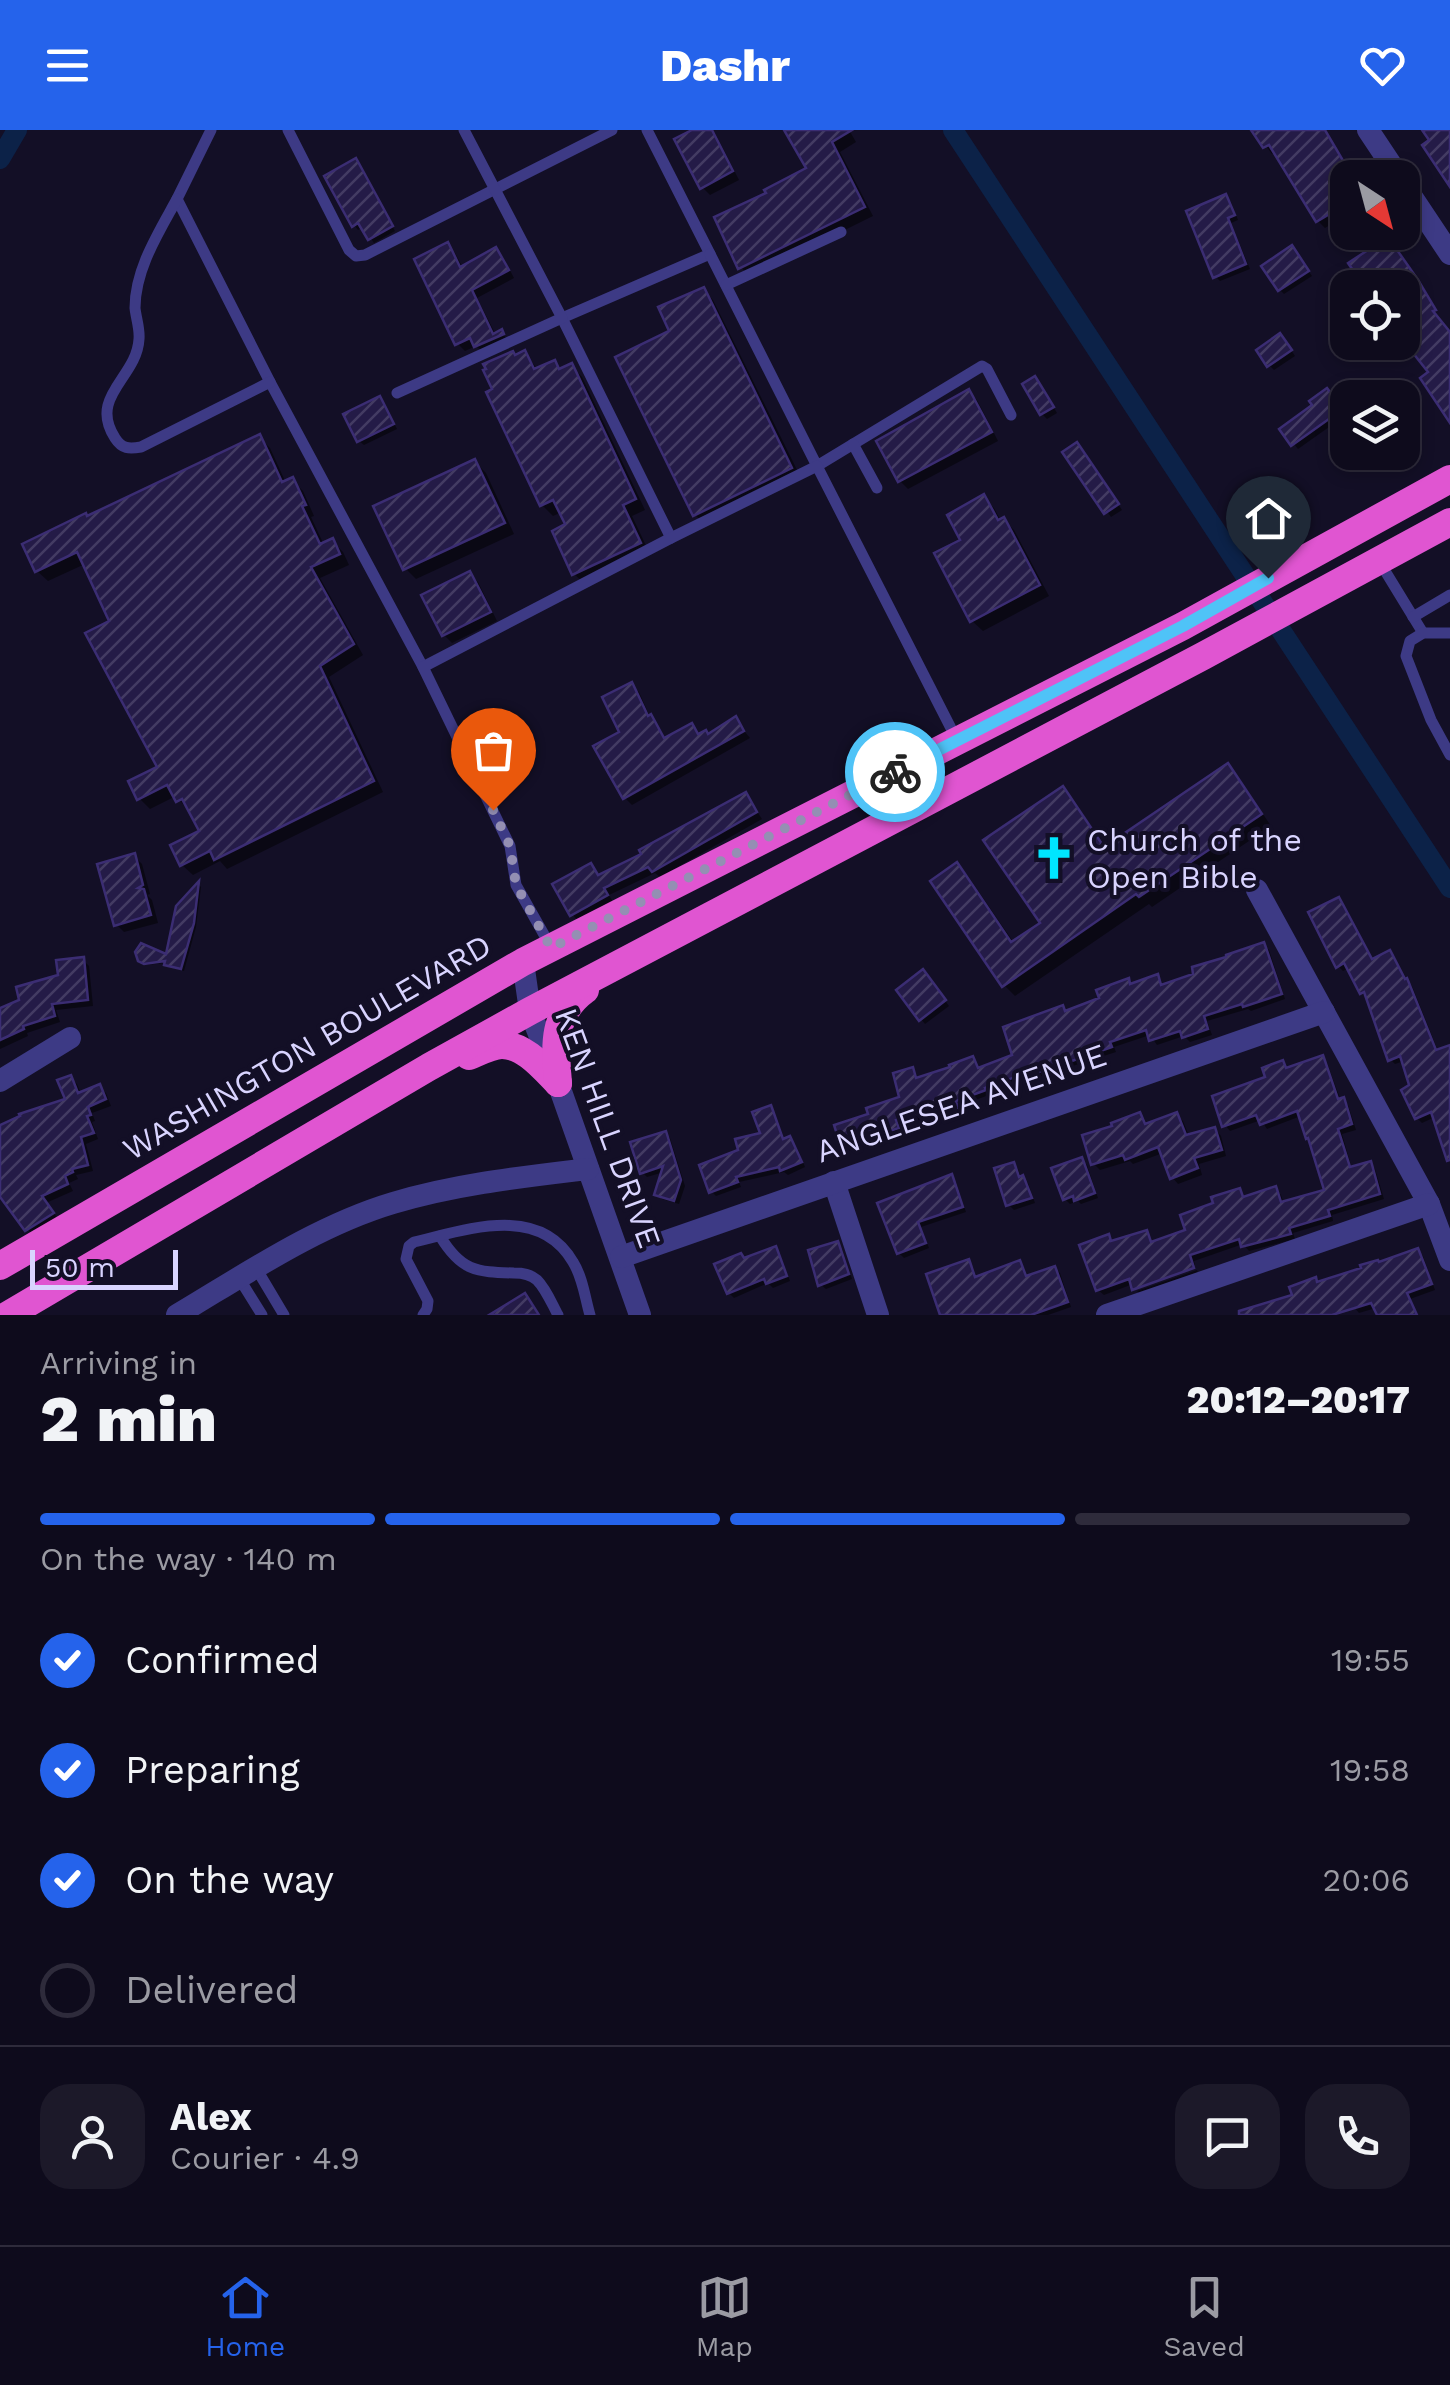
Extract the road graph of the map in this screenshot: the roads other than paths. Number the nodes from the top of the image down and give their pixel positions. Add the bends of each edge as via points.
1 (211, 130) edge
2 (288, 130) edge
3 (464, 130) edge
4 (612, 130) edge
5 (647, 130) edge
6 (1368, 130) edge
7 (1388, 160) edge
8 (493, 188) junction
9 (176, 199) junction
10 (1420, 209) edge
11 (840, 232) dead end
12 (710, 254) junction
13 (1450, 254) edge
14 (726, 286) junction
15 (562, 318) junction
16 (270, 382) junction
17 (397, 393) dead end
18 (1012, 414) dead end
19 (853, 444) junction
20 (816, 466) junction
21 (1450, 478) edge
22 (877, 488) dead end
23 (1450, 522) edge
24 (671, 538) junction
25 (1379, 561) junction
26 (1450, 595) edge
27 (1413, 617) junction
28 (1422, 632) junction
29 (1450, 633) edge
30 (423, 667) junction
31 (957, 740) junction
32 (1450, 754) edge
33 (1256, 890) dead end
34 (551, 948) junction
35 (637, 954) junction
36 (523, 962) junction
37 (530, 1010) junction
38 (1324, 1012) junction
39 (70, 1038) dead end
40 (429, 1067) junction
41 (0, 1081) edge
42 (558, 1083) junction
43 (588, 1169) junction
44 (834, 1182) junction
45 (1429, 1204) junction
46 (440, 1236) junction
47 (621, 1257) junction
48 (1450, 1260) edge
49 (0, 1266) edge
50 (248, 1273) junction
51 (8, 1315) edge
52 (177, 1315) edge
53 (262, 1315) edge
54 (284, 1315) edge
55 (423, 1315) edge
56 (558, 1315) edge
57 (590, 1315) edge
58 (640, 1315) edge
59 (878, 1315) edge
60 (1107, 1315) edge

1 - 9 lane
2 - 8 lane via 356,256
3 - 8 lane
4 - 8 lane
5 - 12 lane
6 - 7 street
8 - 15 lane
9 - 16 lane
9 - 16 lane via 146,254 135,305 140,341 107,402 112,433 121,446 141,447
10 - 13 street
11 - 14 lane
12 - 14 lane
12 - 15 lane
14 - 20 lane
15 - 17 lane
15 - 24 lane
16 - 30 lane
18 - 19 lane via 982,366
19 - 20 lane
19 - 22 lane
20 - 24 lane
20 - 31 lane
21 - 31 highway, WASHINGTON BOULEVARD via 1183,626
23 - 25 highway
24 - 30 lane
25 - 27 lane
25 - 35 highway
26 - 27 lane
27 - 28 lane
28 - 29 lane
28 - 32 lane via 1406,656
30 - 34 lane via 510,846 516,885
31 - 34 highway, WASHINGTON BOULEVARD
33 - 38 street
34 - 36 highway, WASHINGTON BOULEVARD
35 - 37 highway
35 - 42 highway via 582,991 561,1016
36 - 37 street, KEN HILL DRIVE
36 - 49 highway, WASHINGTON BOULEVARD
37 - 40 highway
37 - 42 street, KEN HILL DRIVE
38 - 44 street, ANGLESEA AVENUE
38 - 45 street
39 - 41 street
40 - 42 highway via 502,1045 534,1059
40 - 51 highway
42 - 43 street, KEN HILL DRIVE
43 - 47 street, KEN HILL DRIVE
43 - 50 street via 466,1184 390,1204 322,1231
44 - 47 street, ANGLESEA AVENUE
44 - 59 street
45 - 48 street
45 - 60 street
46 - 55 lane via 414,1242 406,1252 428,1301
46 - 56 lane via 466,1267 535,1279
46 - 57 lane via 502,1224 544,1233 573,1260
47 - 58 street, KEN HILL DRIVE
50 - 52 street
50 - 53 lane
50 - 54 lane

